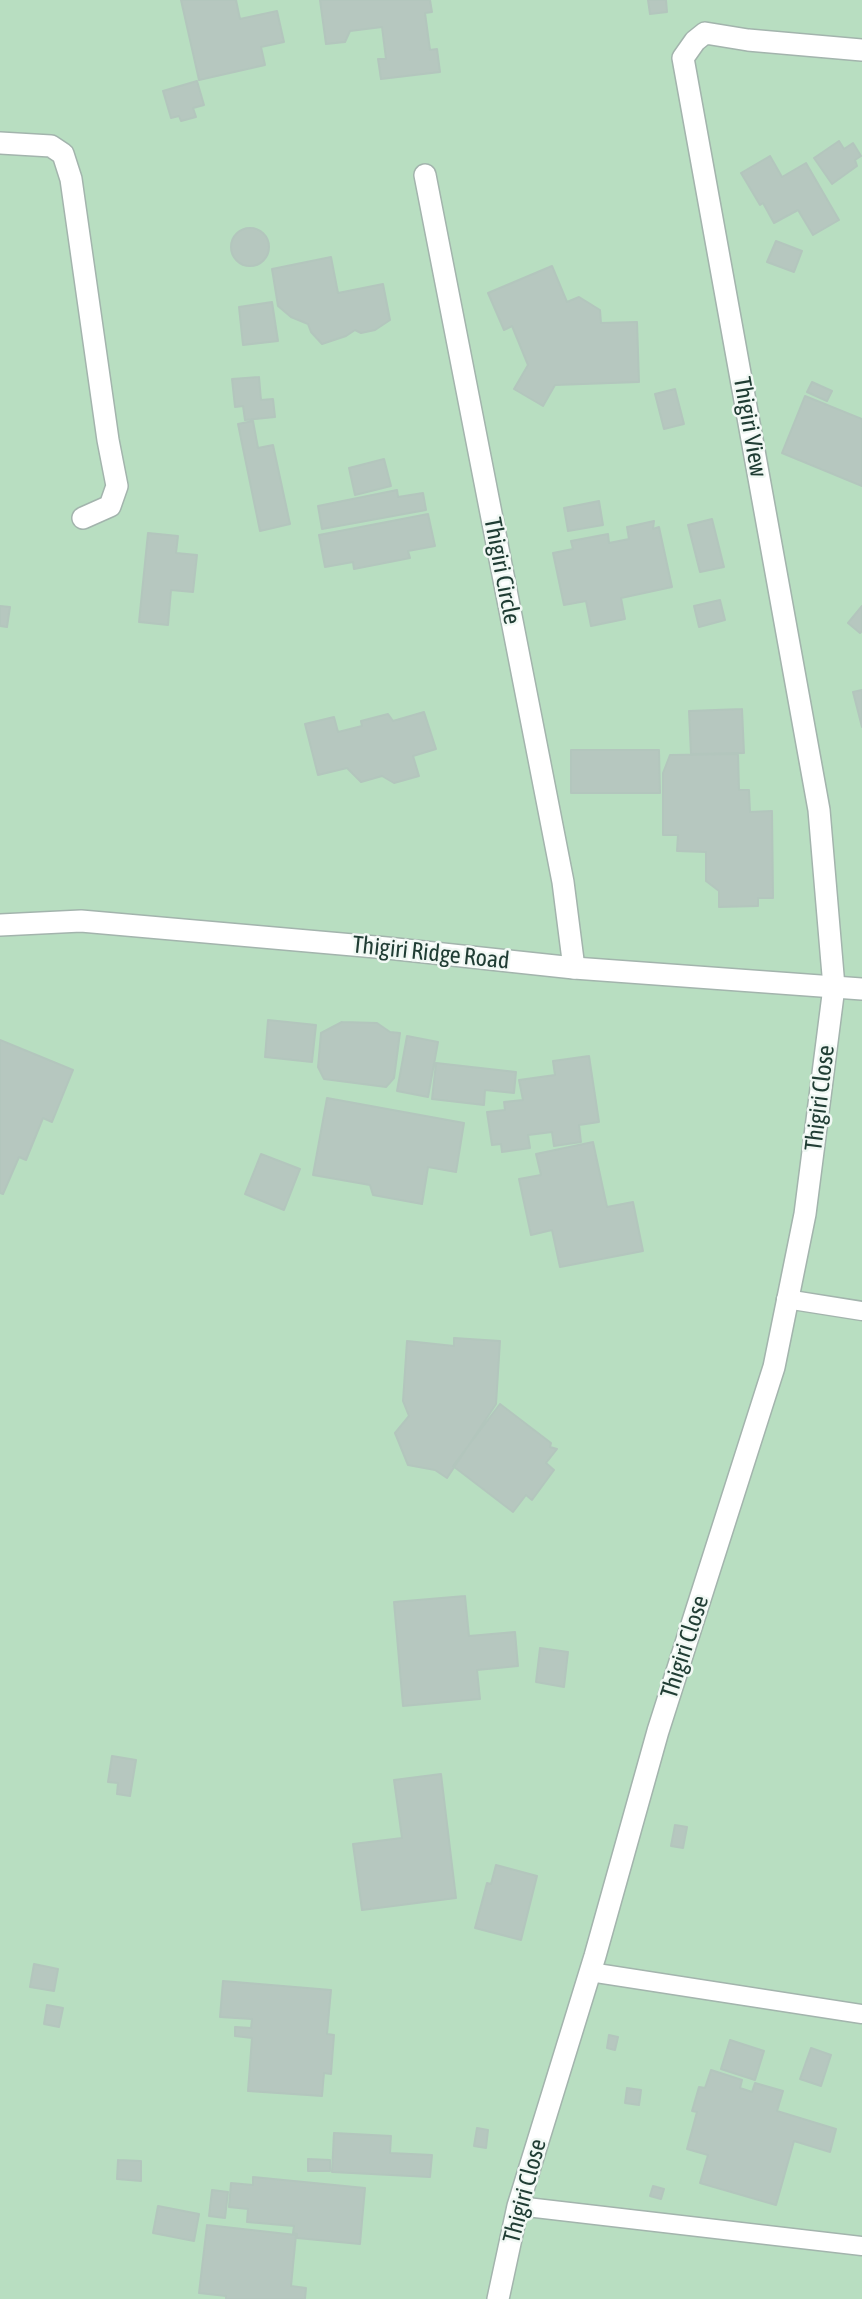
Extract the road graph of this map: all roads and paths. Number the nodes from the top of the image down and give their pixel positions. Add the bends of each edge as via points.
1 (862, 50) edge
2 (0, 143) edge
3 (425, 175) dead end
4 (83, 518) dead end
5 (0, 925) edge
6 (574, 968) junction
7 (834, 986) junction
8 (862, 989) edge
9 (786, 1299) junction
10 (862, 1311) edge
11 (590, 1972) junction
12 (862, 2014) edge
13 (518, 2206) junction
14 (862, 2246) edge
15 (498, 2299) edge

1 - 7 street, Thigiri View via 705,33 683,58 819,810
2 - 4 street via 51,146 62,154 71,179 117,486 110,506
3 - 6 street, Thigiri Circle via 563,882
5 - 6 street, Thigiri Ridge Road via 81,921
6 - 7 street, Thigiri Ridge Road
7 - 8 street, Thigiri Ridge Road
7 - 9 street, Thigiri Close via 805,1214
9 - 10 lane
9 - 11 street, Thigiri Close via 774,1367 658,1731
11 - 12 lane
11 - 13 street, Thigiri Close
13 - 14 lane
13 - 15 street, Thigiri Close

